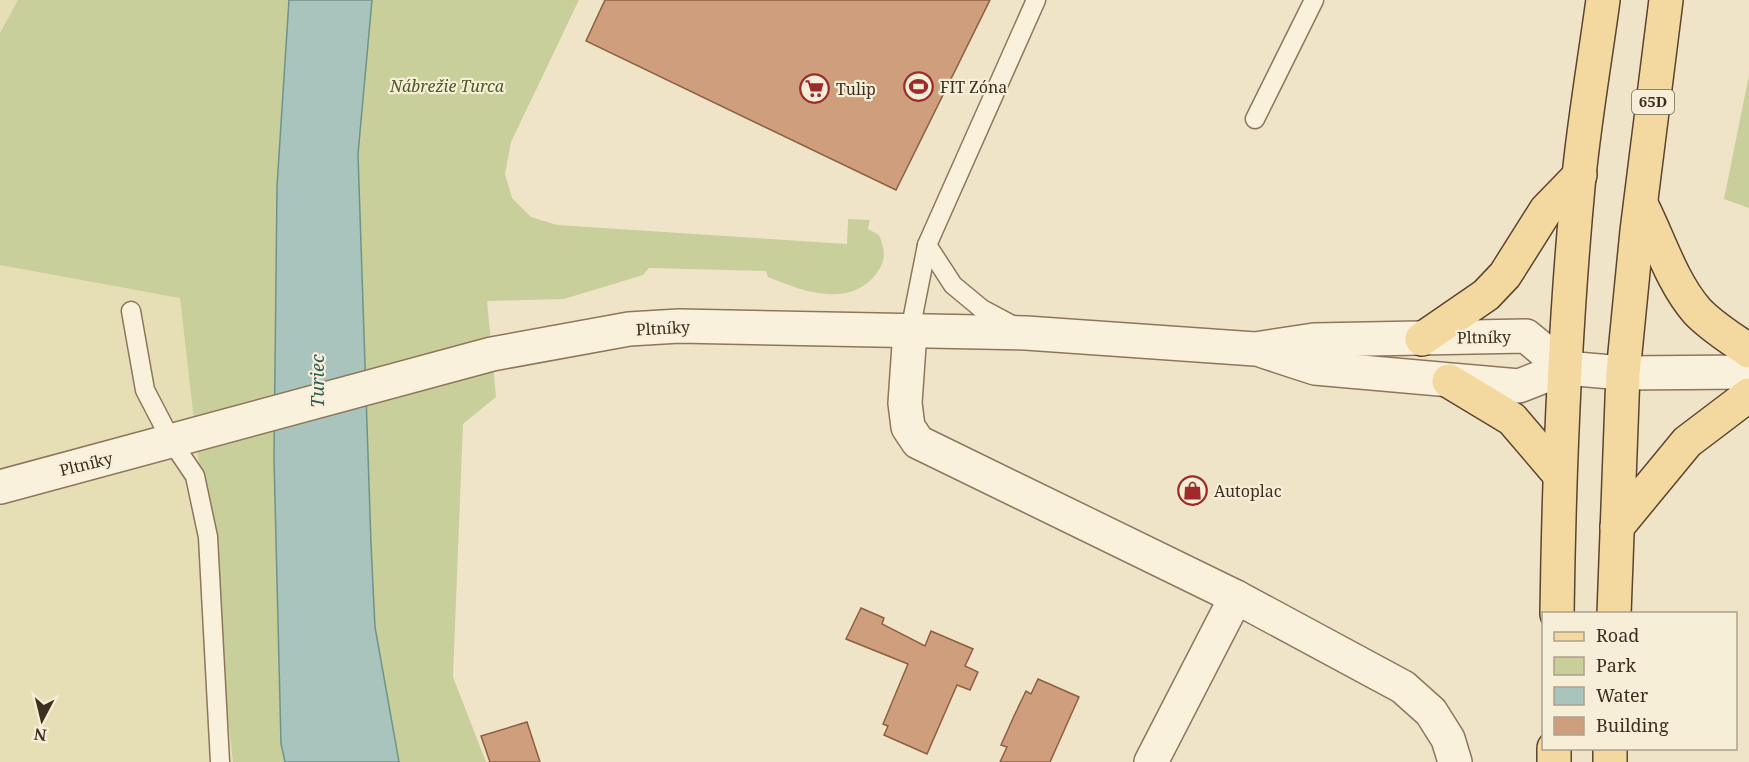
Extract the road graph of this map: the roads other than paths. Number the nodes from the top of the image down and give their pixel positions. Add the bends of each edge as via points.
1 (1314, 0) edge
2 (1603, 0) edge
3 (1666, 0) edge
4 (1034, 6) edge
5 (1256, 119) dead end
6 (1580, 175) junction
7 (1641, 204) junction
8 (927, 245) junction
9 (131, 311) dead end
10 (910, 331) junction
11 (1026, 333) junction
12 (1422, 339) junction
13 (1255, 349) junction
14 (1749, 351) edge
15 (1565, 368) junction
16 (1749, 372) edge
17 (1623, 373) junction
18 (1449, 381) junction
19 (1749, 395) edge
20 (172, 442) junction
21 (1559, 474) junction
22 (0, 487) edge
23 (1617, 527) junction
24 (1236, 597) junction
25 (1557, 612) edge
26 (1614, 612) edge
27 (220, 762) edge
28 (1151, 762) edge
29 (1455, 762) edge

1 - 5 lane
2 - 6 main road
3 - 7 main road, 65D
4 - 8 lane
6 - 12 main road via 1546,210 1505,275 1486,295
6 - 15 main road
7 - 14 main road via 1697,311
7 - 17 main road, 65D
8 - 10 lane
8 - 11 lane via 953,285 982,309
9 - 20 lane via 145,390
10 - 11 street, Pltníky
10 - 20 street, Pltníky via 679,326 629,329 492,354
10 - 24 street via 905,403 908,427 918,442
11 - 13 street, Pltníky
12 - 13 street, Pltníky via 1314,340
12 - 15 street, Pltníky via 1526,336
13 - 18 street, Pltníky via 1315,368
15 - 17 street
15 - 18 street, Pltníky via 1519,386
15 - 21 main road
16 - 17 street
17 - 23 main road, 65D
18 - 21 main road via 1512,419
19 - 23 main road via 1687,442
20 - 22 street, Pltníky
20 - 27 lane via 195,476 208,537
21 - 25 main road
23 - 26 main road, 65D
24 - 28 street
24 - 29 street via 1403,687 1431,712 1448,740

